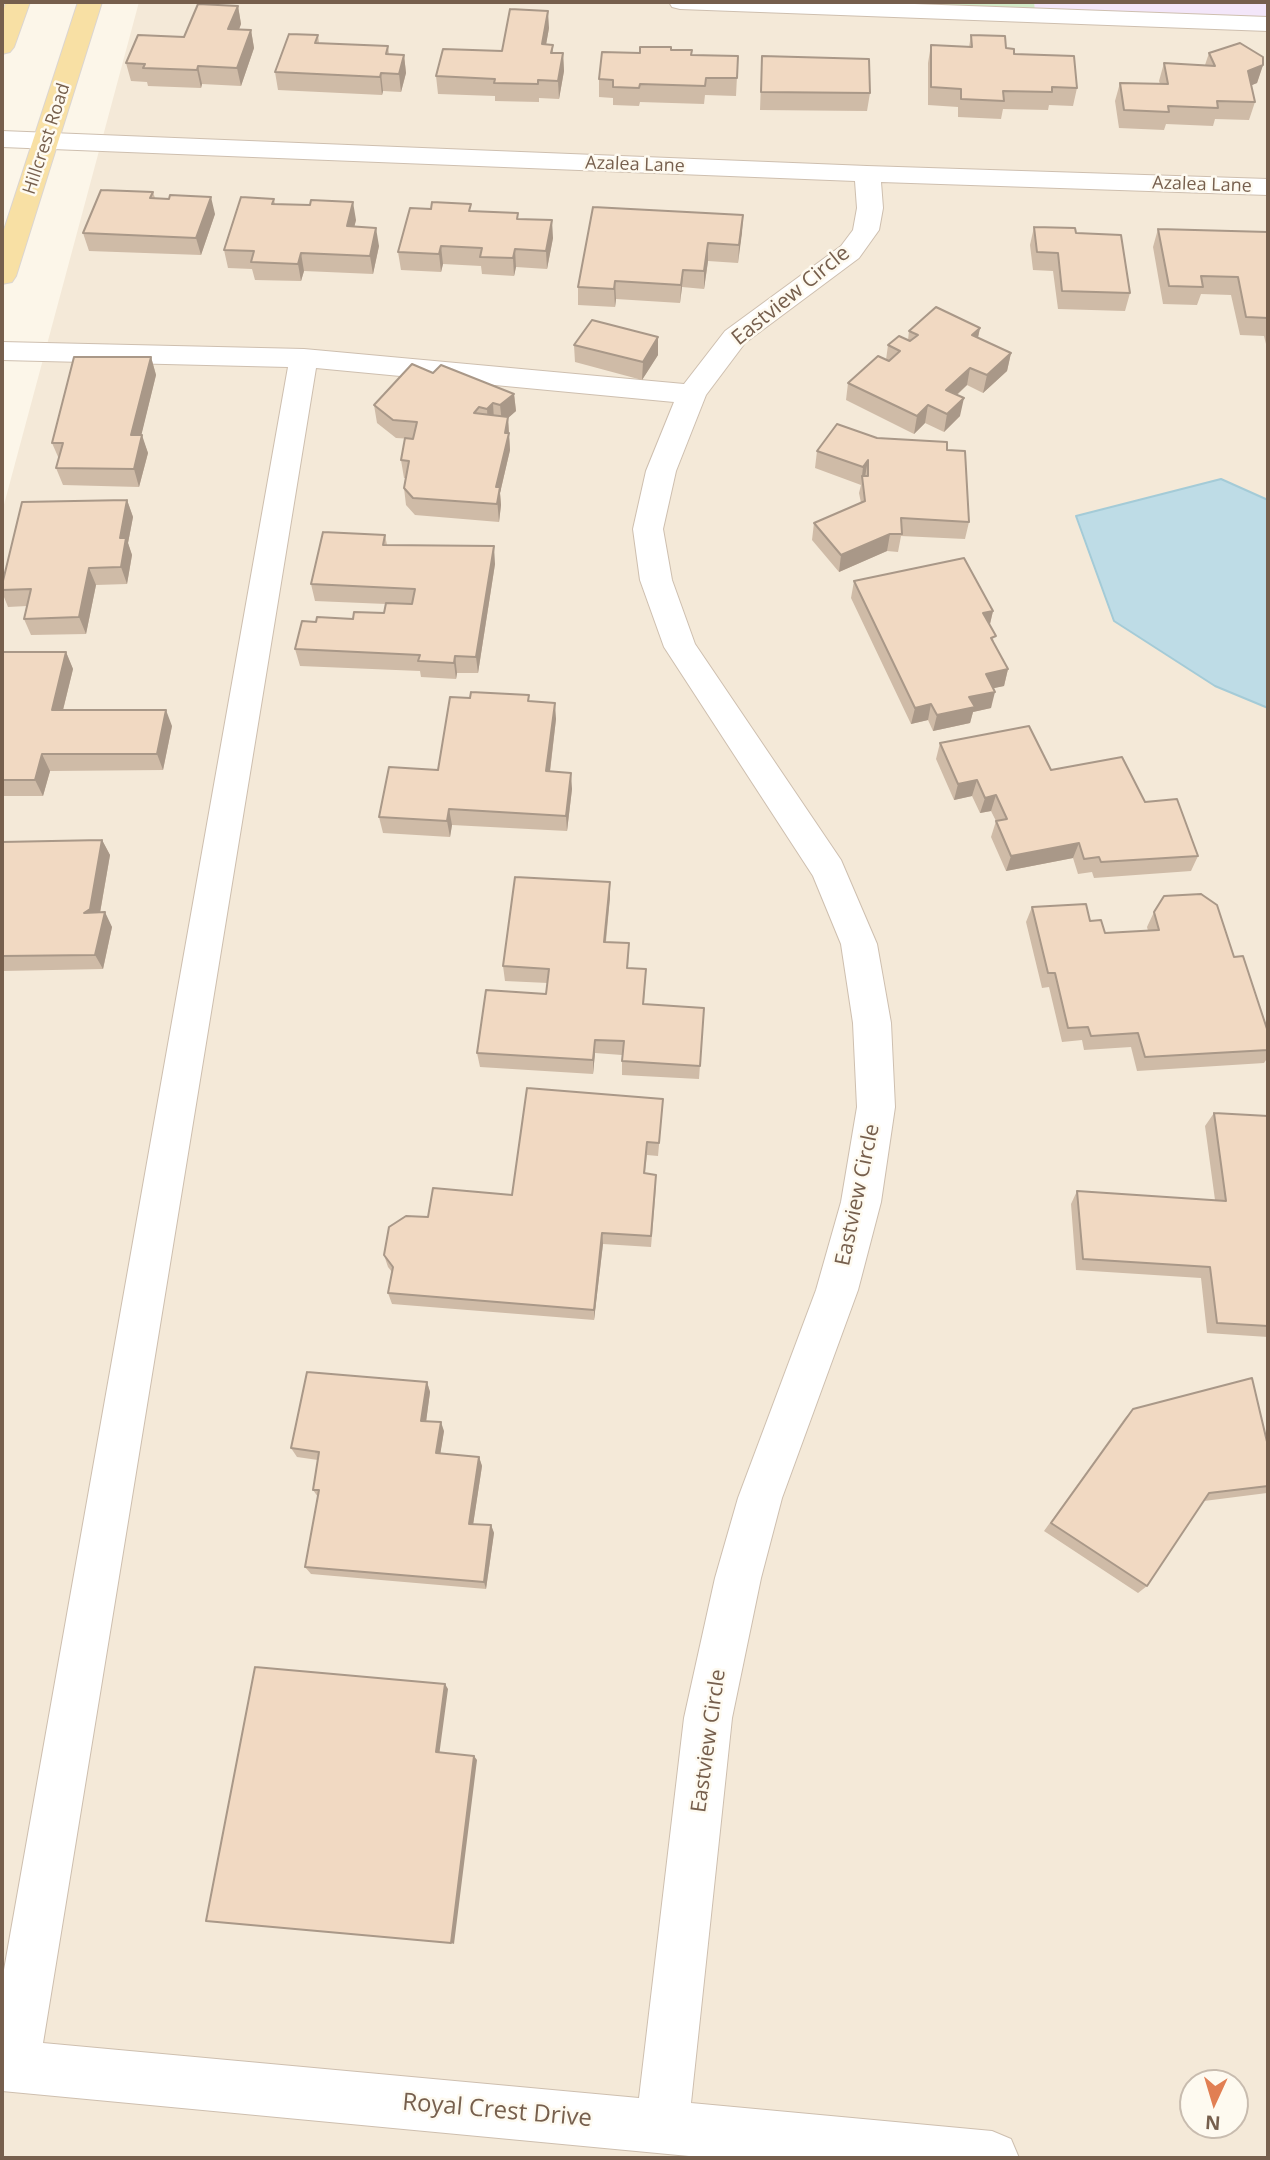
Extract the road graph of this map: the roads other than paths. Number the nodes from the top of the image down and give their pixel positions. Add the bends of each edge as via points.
1 (18, 2) edge
2 (90, 2) edge
3 (680, 2) edge
4 (1268, 24) edge
5 (2, 47) edge
6 (2, 139) edge
7 (47, 142) junction
8 (867, 174) junction
9 (1268, 187) edge
10 (2, 276) edge
11 (2, 351) edge
12 (304, 358) junction
13 (692, 394) junction
14 (7, 2065) edge
15 (663, 2126) junction
16 (992, 2158) edge

1 - 5 main road
2 - 7 main road, Hillcrest Road
3 - 4 street
6 - 7 street, Azalea Lane
7 - 8 street, Azalea Lane
7 - 10 main road, Hillcrest Road
8 - 9 street, Azalea Lane
8 - 13 street, Eastview Circle via 870,208 866,230 850,252 735,337
11 - 12 street
12 - 13 street
12 - 14 street
13 - 15 street, Eastview Circle via 661,471 648,529 656,580 680,647 828,870 859,944 872,1023 876,1107 861,1202 837,1290 760,1498 708,1718
14 - 15 street, Royal Crest Drive
15 - 16 street, Royal Crest Drive

